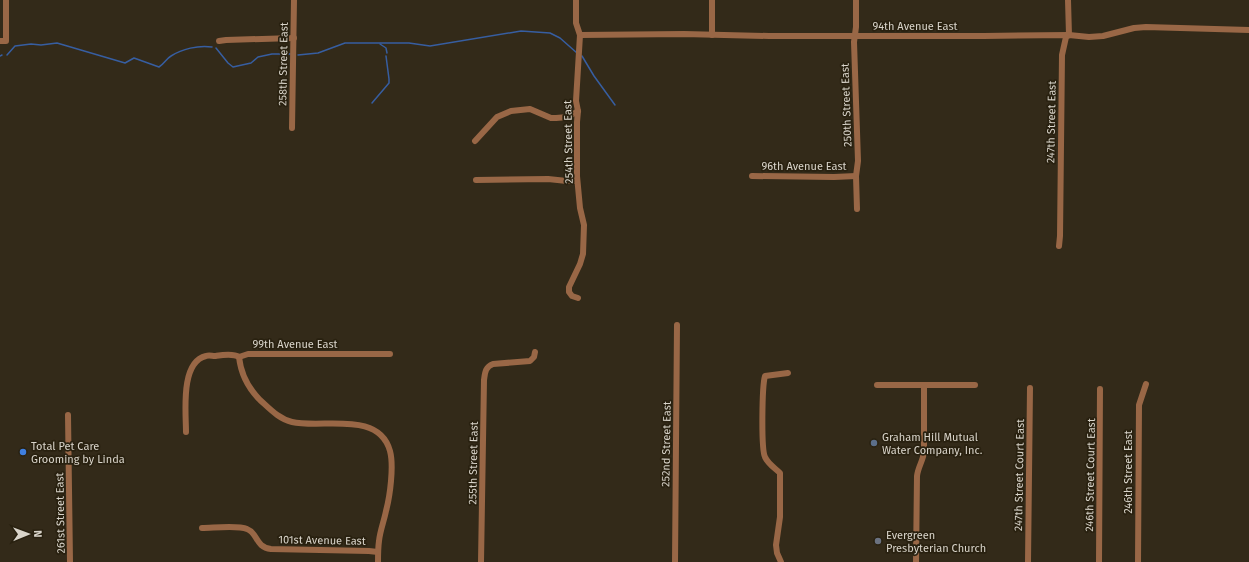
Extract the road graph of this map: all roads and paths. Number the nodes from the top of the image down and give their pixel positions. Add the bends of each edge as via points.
1 (6, 0) edge
2 (294, 0) edge
3 (576, 0) edge
4 (712, 0) edge
5 (856, 0) edge
6 (1068, 0) edge
7 (1249, 30) edge
8 (580, 35) junction
9 (712, 35) junction
10 (1069, 35) junction
11 (855, 36) junction
12 (294, 38) junction
13 (3, 41) edge
14 (219, 41) dead end
15 (578, 111) junction
16 (292, 128) dead end
17 (475, 141) dead end
18 (752, 176) dead end
19 (856, 176) junction
20 (476, 180) dead end
21 (577, 181) junction
22 (858, 209) dead end
23 (1058, 246) dead end
24 (578, 298) dead end
25 (678, 325) dead end
26 (535, 352) dead end
27 (390, 354) dead end
28 (239, 358) junction
29 (788, 373) dead end
30 (975, 384) dead end
31 (1146, 384) dead end
32 (877, 385) dead end
33 (924, 385) junction
34 (1030, 388) dead end
35 (1100, 389) dead end
36 (68, 415) dead end
37 (186, 432) dead end
38 (202, 528) dead end
39 (378, 552) junction
40 (70, 562) edge
41 (378, 562) edge
42 (481, 562) edge
43 (675, 562) edge
44 (781, 562) edge
45 (916, 562) edge
46 (1028, 562) edge
47 (1099, 562) edge
48 (1138, 562) edge

1 - 13 street
2 - 12 street, 258th Street East
3 - 8 street, 254th Street East via 576,22
4 - 9 street
5 - 11 street, 250th Street East
6 - 10 street, 247th Street East
7 - 10 street, 94th Avenue East via 1146,27 1103,36
8 - 9 street, 94th Avenue East
8 - 15 street, 254th Street East via 576,101
9 - 11 street, 94th Avenue East
10 - 11 street, 94th Avenue East
10 - 23 street, 247th Street East via 1066,37 1062,55
11 - 19 street, 250th Street East via 858,160
12 - 14 street
12 - 16 street, 258th Street East
15 - 17 street via 568,117 556,118 534,110 511,111 497,117
15 - 21 street, 254th Street East
18 - 19 street, 96th Avenue East
19 - 22 street, 250th Street East
20 - 21 street
21 - 24 street, 254th Street East via 584,225 583,254 568,292
25 - 43 street, 252nd Street East
26 - 42 street, 255th Street East via 532,360 527,362 493,364 486,370
27 - 28 street, 99th Avenue East via 248,354
28 - 37 street, 99th Avenue East via 223,355 206,356 191,370 187,383
28 - 39 street via 248,386 266,406 283,419 299,424 360,426 376,430 382,436 390,451 391,472
29 - 44 street via 765,376 764,391 764,456 780,473 781,480 776,544
30 - 33 street
31 - 48 street, 246th Street East via 1139,405
32 - 33 street
33 - 45 street via 924,452 917,476
34 - 46 street, 247th Street Court East
35 - 47 street, 246th Street Court East
36 - 40 street, 261st Street East
38 - 39 street, 101st Avenue East via 247,529 259,544 267,548
39 - 41 street

